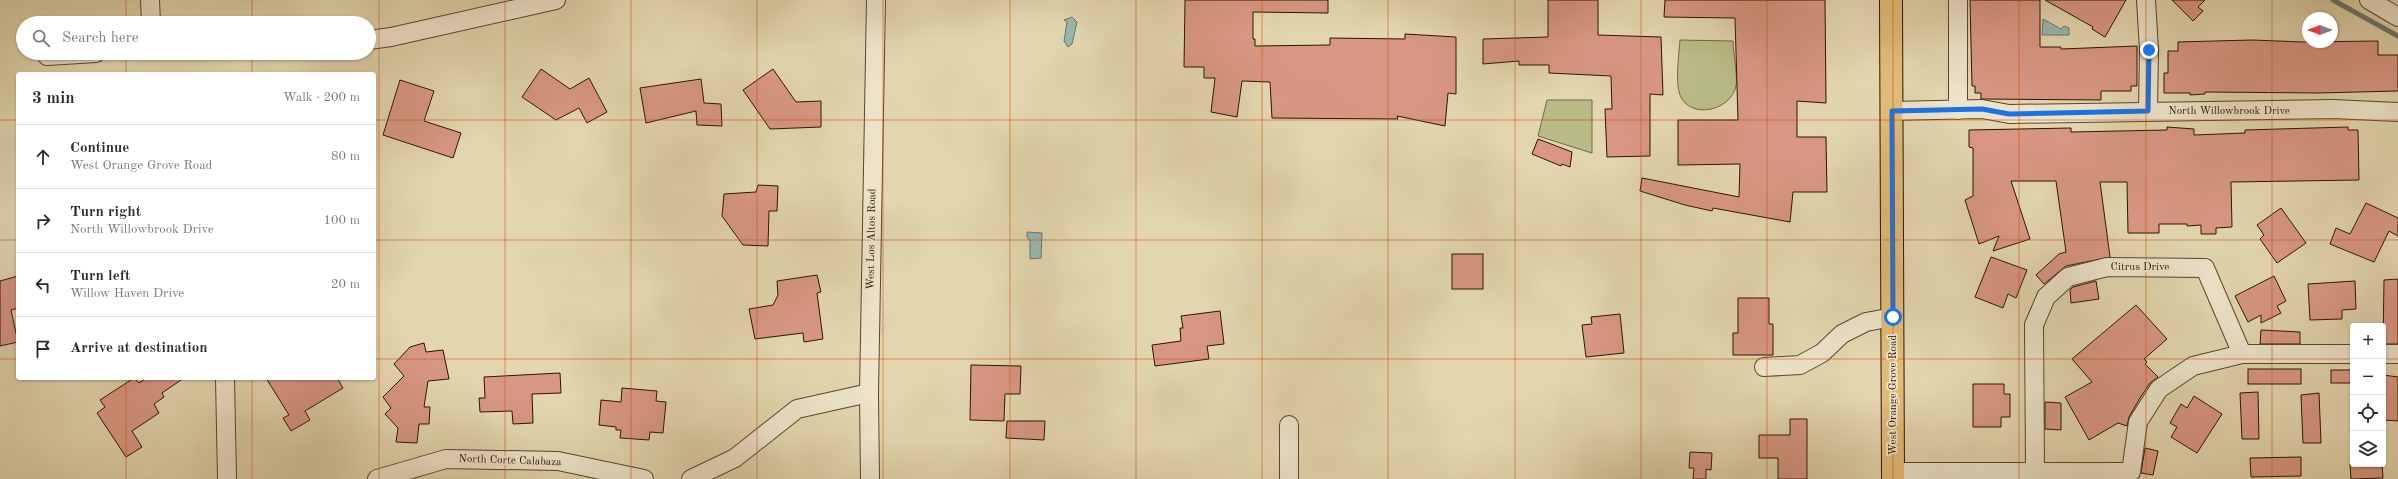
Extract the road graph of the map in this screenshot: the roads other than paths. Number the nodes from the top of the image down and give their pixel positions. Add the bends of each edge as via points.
1 (150, 0) edge
2 (556, 0) edge
3 (876, 0) edge
4 (1891, 0) edge
5 (1958, 0) edge
6 (2146, 0) edge
7 (2369, 0) edge
8 (151, 16) edge
9 (2398, 17) edge
10 (376, 39) edge
11 (1958, 110) junction
12 (1892, 111) junction
13 (2148, 111) junction
14 (2398, 112) edge
15 (1893, 317) junction
16 (2242, 354) junction
17 (2350, 354) edge
18 (2386, 354) edge
19 (2398, 354) edge
20 (1764, 367) dead end
21 (224, 380) edge
22 (869, 393) junction
23 (1289, 425) dead end
24 (2035, 471) junction
25 (1893, 475) edge
26 (227, 479) edge
27 (377, 479) edge
28 (644, 479) edge
29 (691, 479) edge
30 (870, 479) edge
31 (1289, 479) edge

1 - 8 street
2 - 10 street
3 - 22 street, West Los Altos Road
4 - 12 main road, West Orange Grove Road
5 - 11 street
6 - 13 street via 2149,50
7 - 9 street
11 - 12 street, North Willowbrook Drive
11 - 13 street, North Willowbrook Drive via 1982,109 2009,114
12 - 15 main road, West Orange Grove Road
13 - 14 street, North Willowbrook Drive via 2333,109
15 - 20 street via 1866,322 1842,334 1822,353 1800,366
15 - 25 main road, West Orange Grove Road
16 - 17 street
16 - 24 street via 2193,366 2159,389 2138,422 2131,472
16 - 24 street, Citrus Drive via 2205,268 2107,267 2068,277 2046,297 2034,325
18 - 19 street
21 - 26 street
22 - 29 street via 797,409 735,458
22 - 30 street, West Los Altos Road
23 - 31 street
24 - 25 street
27 - 28 street, North Corte Calabaza via 446,458 558,461

